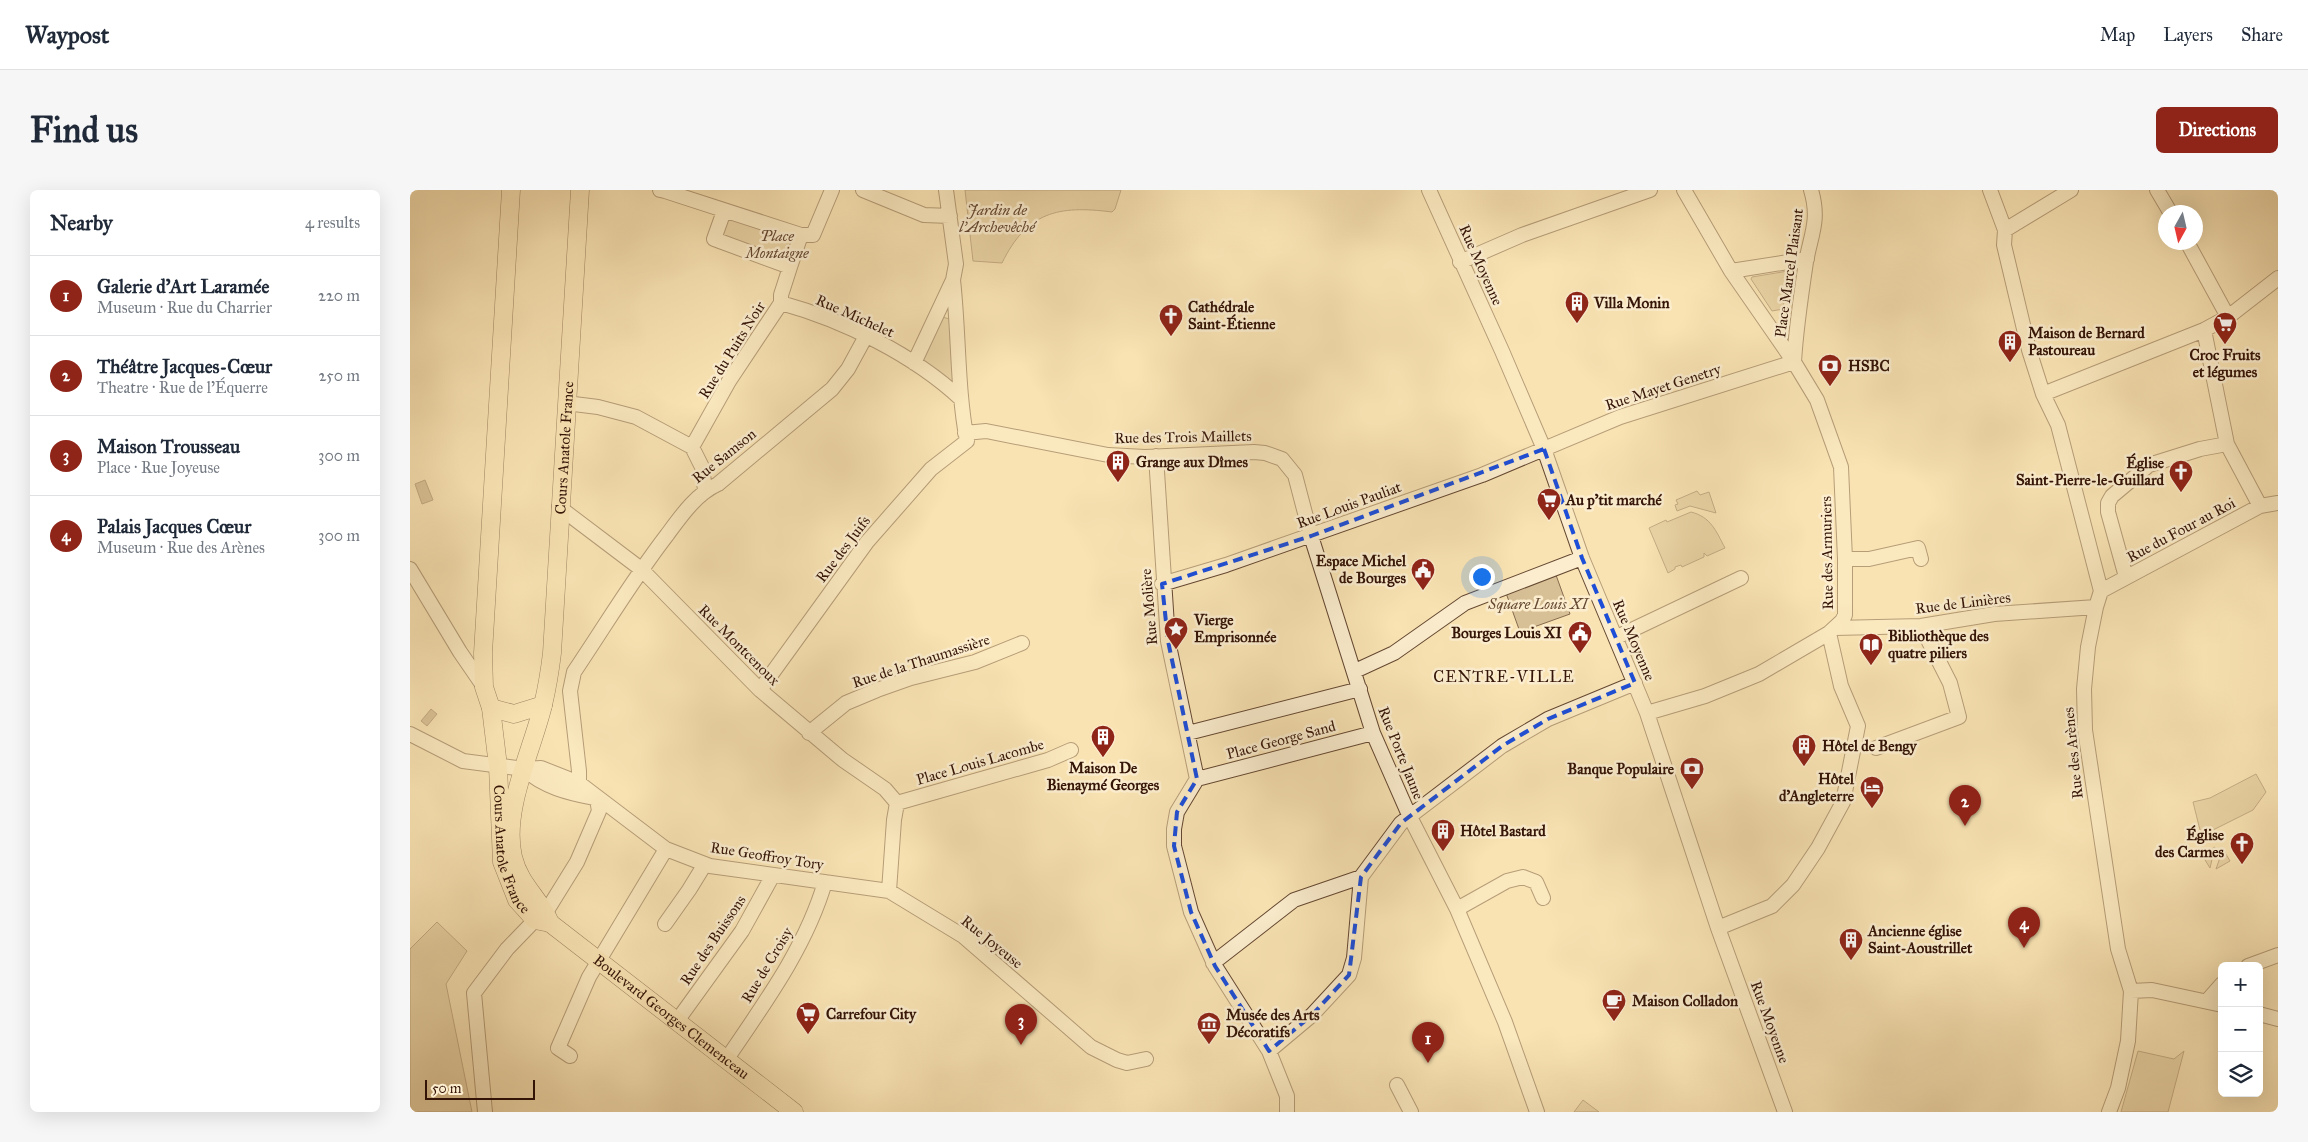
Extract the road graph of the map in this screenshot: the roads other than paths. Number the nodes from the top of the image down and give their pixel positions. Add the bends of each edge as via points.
1 (511, 190) edge
2 (580, 190) edge
3 (660, 190) edge
4 (832, 190) edge
5 (863, 190) edge
6 (946, 190) edge
7 (1429, 190) edge
8 (1650, 190) edge
9 (1684, 190) edge
10 (1811, 190) edge
11 (1990, 190) edge
12 (2071, 190) edge
13 (2157, 190) edge
14 (2166, 205) edge
15 (724, 211) junction
16 (950, 216) junction
17 (2005, 230) junction
18 (801, 236) junction
19 (2191, 250) edge
20 (1807, 258) junction
21 (1460, 262) junction
22 (790, 267) junction
23 (1731, 271) junction
24 (2278, 278) edge
25 (953, 280) junction
26 (781, 303) junction
27 (2228, 317) junction
28 (2204, 330) junction
29 (866, 336) junction
30 (1794, 362) junction
31 (914, 363) junction
32 (2043, 394) junction
33 (961, 399) junction
34 (566, 403) junction
35 (966, 437) junction
36 (2227, 444) junction
37 (692, 447) junction
38 (1544, 450) junction
39 (1156, 456) junction
40 (1282, 459) joint
41 (705, 490) junction
42 (2278, 503) edge
43 (2260, 506) junction
44 (560, 507) junction
45 (1311, 536) junction
46 (1582, 558) junction
47 (1845, 559) junction
48 (1921, 559) dead end
49 (410, 569) edge
50 (641, 569) junction
51 (2126, 577) junction
52 (1742, 578) dead end
53 (1162, 584) junction
54 (2102, 591) junction
55 (2096, 607) junction
56 (1921, 626) junction
57 (1832, 630) junction
58 (1617, 637) junction
59 (1022, 643) dead end
60 (1355, 671) junction
61 (1635, 683) junction
62 (484, 687) junction
63 (1360, 689) junction
64 (760, 690) junction
65 (542, 706) junction
66 (491, 708) junction
67 (1648, 714) junction
68 (809, 733) junction
69 (1188, 733) junction
70 (1373, 733) junction
71 (410, 734) edge
72 (1876, 748) dead end
73 (1071, 750) dead end
74 (498, 766) junction
75 (524, 769) junction
76 (1197, 779) junction
77 (578, 784) junction
78 (597, 799) junction
79 (897, 803) junction
80 (1409, 815) junction
81 (666, 849) junction
82 (705, 864) junction
83 (773, 875) junction
84 (1361, 877) junction
85 (825, 882) junction
86 (889, 891) junction
87 (1543, 898) dead end
88 (1457, 909) junction
89 (543, 918) junction
90 (664, 924) dead end
91 (1718, 928) junction
92 (2278, 955) edge
93 (599, 961) junction
94 (2259, 962) edge
95 (1214, 963) junction
96 (2218, 989) edge
97 (2131, 991) junction
98 (2207, 1002) junction
99 (2218, 1004) edge
100 (2263, 1015) edge
101 (2278, 1019) edge
102 (676, 1021) junction
103 (1269, 1051) junction
104 (570, 1056) dead end
105 (1146, 1059) dead end
106 (726, 1060) junction
107 (1397, 1085) dead end
108 (1287, 1107) edge
109 (485, 1112) edge
110 (794, 1112) edge
111 (1412, 1112) edge
112 (1537, 1112) edge
113 (1785, 1112) edge
114 (2109, 1112) edge

1 - 62 main road, Cours Anatole France via 482,653
2 - 34 main road, Cours Anatole France
3 - 15 street
4 - 18 street via 813,235
5 - 16 street via 924,215
6 - 16 street
7 - 21 street, Rue Moyenne
8 - 21 street via 1522,235
9 - 23 street, Rue des Armuriers
10 - 20 street, Place Marcel Plaisant via 1815,204 1814,232
11 - 17 street
12 - 17 street
13 - 14 street
15 - 18 street
15 - 22 street via 714,239
16 - 25 street via 956,264
17 - 32 street via 2004,245 2021,321
18 - 22 street
19 - 27 street
20 - 23 street
20 - 30 street, Place Marcel Plaisant via 1795,332
21 - 38 street, Rue Moyenne
22 - 26 street, Rue du Puits Noir
23 - 30 street, Rue des Armuriers
24 - 27 street
25 - 31 street
25 - 33 street
26 - 29 street, Rue Michelet
26 - 37 street, Rue du Puits Noir via 729,381
27 - 28 street
28 - 32 street
28 - 36 street
29 - 31 street, Rue Michelet
29 - 41 street, Rue Samson via 848,369 832,389 718,484
30 - 38 street, Rue Mayet Genetry via 1620,417
30 - 47 street, Rue des Armuriers via 1817,400 1841,468
31 - 33 street, Rue Michelet
32 - 54 street via 2058,425
33 - 35 street
34 - 37 street via 636,417
34 - 44 main road, Cours Anatole France
35 - 39 street, Rue des Trois Maillets via 986,431 1108,456
35 - 64 street, Rue des Juifs via 931,469 867,542
36 - 43 street
36 - 51 street via 2200,449 2149,466 2112,496 2108,512
37 - 41 street via 702,468
38 - 45 street, Rue Louis Pauliat
38 - 46 street, Rue Moyenne
39 - 40 street, Rue des Trois Maillets via 1254,452
39 - 53 street, Rue Molière
40 - 45 street, Rue Porte Jaune via 1295,475
41 - 50 street, Rue Samson
42 - 43 street, Rue du Four au Roi
43 - 51 street, Rue du Four au Roi
44 - 50 street, Rue Montcenoux
44 - 65 main road, Cours Anatole France via 552,653
45 - 53 street, Rue Louis Pauliat
45 - 60 street, Rue Porte Jaune
46 - 58 street, Rue Moyenne
46 - 60 street via 1465,603 1394,653
47 - 48 street via 1870,559 1918,548
47 - 57 street, Rue des Armuriers via 1845,615
49 - 62 street
50 - 64 street, Rue Montcenoux
50 - 77 street, Rue Samson via 574,672 570,691 580,771
51 - 54 street, Rue du Four au Roi
52 - 58 street
53 - 69 street, Rue Molière via 1168,641
54 - 55 street, Rue des Arènes
55 - 56 street, Rue de Linières via 1994,614
55 - 97 street, Rue des Arènes via 2084,689 2085,730 2118,948
56 - 57 street, Rue de Linières
56 - 72 street via 1950,683 1959,717
57 - 67 street via 1759,674
57 - 91 street via 1842,686 1858,726 1843,802 1793,885 1772,906
58 - 61 street, Rue Moyenne
59 - 68 street, Rue de la Thaumassière via 975,662 911,678 869,693 846,703
60 - 63 street, Rue Porte Jaune
61 - 67 street, Rue Moyenne
61 - 80 street via 1548,719 1502,746
62 - 66 main road, Cours Anatole France
63 - 69 street, Place George Sand
63 - 70 street, Rue Porte Jaune
64 - 68 street, Rue Montcenoux
65 - 66 main road via 514,714
65 - 75 main road, Cours Anatole France
66 - 74 main road, Cours Anatole France
67 - 91 street, Rue Moyenne
68 - 79 street, Rue Montcenoux via 885,789
69 - 76 street, Rue Molière
70 - 76 street, Place George Sand
70 - 80 street, Rue Porte Jaune
71 - 74 street, Rue Geoffroy Tory via 463,761
73 - 79 street, Place Louis Lacombe via 1048,760
74 - 75 street, Rue Geoffroy Tory
74 - 89 main road, Cours Anatole France via 502,862 517,900
75 - 77 street, Rue Geoffroy Tory via 541,768
75 - 78 street via 536,780
75 - 89 main road, Cours Anatole France via 512,820 512,852 519,876
76 - 95 street via 1177,812 1174,846 1191,912
77 - 78 street, Rue Geoffroy Tory
78 - 81 street, Rue Geoffroy Tory
78 - 89 street via 599,811 577,862
79 - 86 street
80 - 84 street via 1390,834
80 - 88 street, Rue Porte Jaune
81 - 82 street, Rue Geoffroy Tory
81 - 93 street
82 - 83 street, Rue Geoffroy Tory
82 - 90 street
83 - 85 street, Rue Geoffroy Tory
83 - 102 street, Rue des Buissons via 742,931
84 - 95 street via 1294,900
84 - 103 street via 1354,958 1349,975 1312,1015
85 - 86 street, Rue Geoffroy Tory
85 - 106 street, Rue de Croisy via 804,938
86 - 105 street, Rue Joyeuse via 963,936 1091,1047 1127,1063
87 - 88 street via 1536,882 1523,877 1507,881
88 - 112 street, Rue Porte Jaune via 1505,1022
89 - 93 main road, Boulevard Georges Clemenceau
89 - 109 street via 495,964 474,994
91 - 113 street, Rue Moyenne
92 - 94 street
93 - 102 main road, Boulevard Georges Clemenceau
93 - 104 street via 589,976 558,1048
95 - 103 street
96 - 98 street
97 - 98 street via 2152,990
97 - 114 street, Rue des Arènes via 2128,1041
98 - 99 street
100 - 101 street
102 - 106 main road, Boulevard Georges Clemenceau
103 - 108 street via 1287,1096
106 - 110 main road, Boulevard Georges Clemenceau
107 - 111 street

